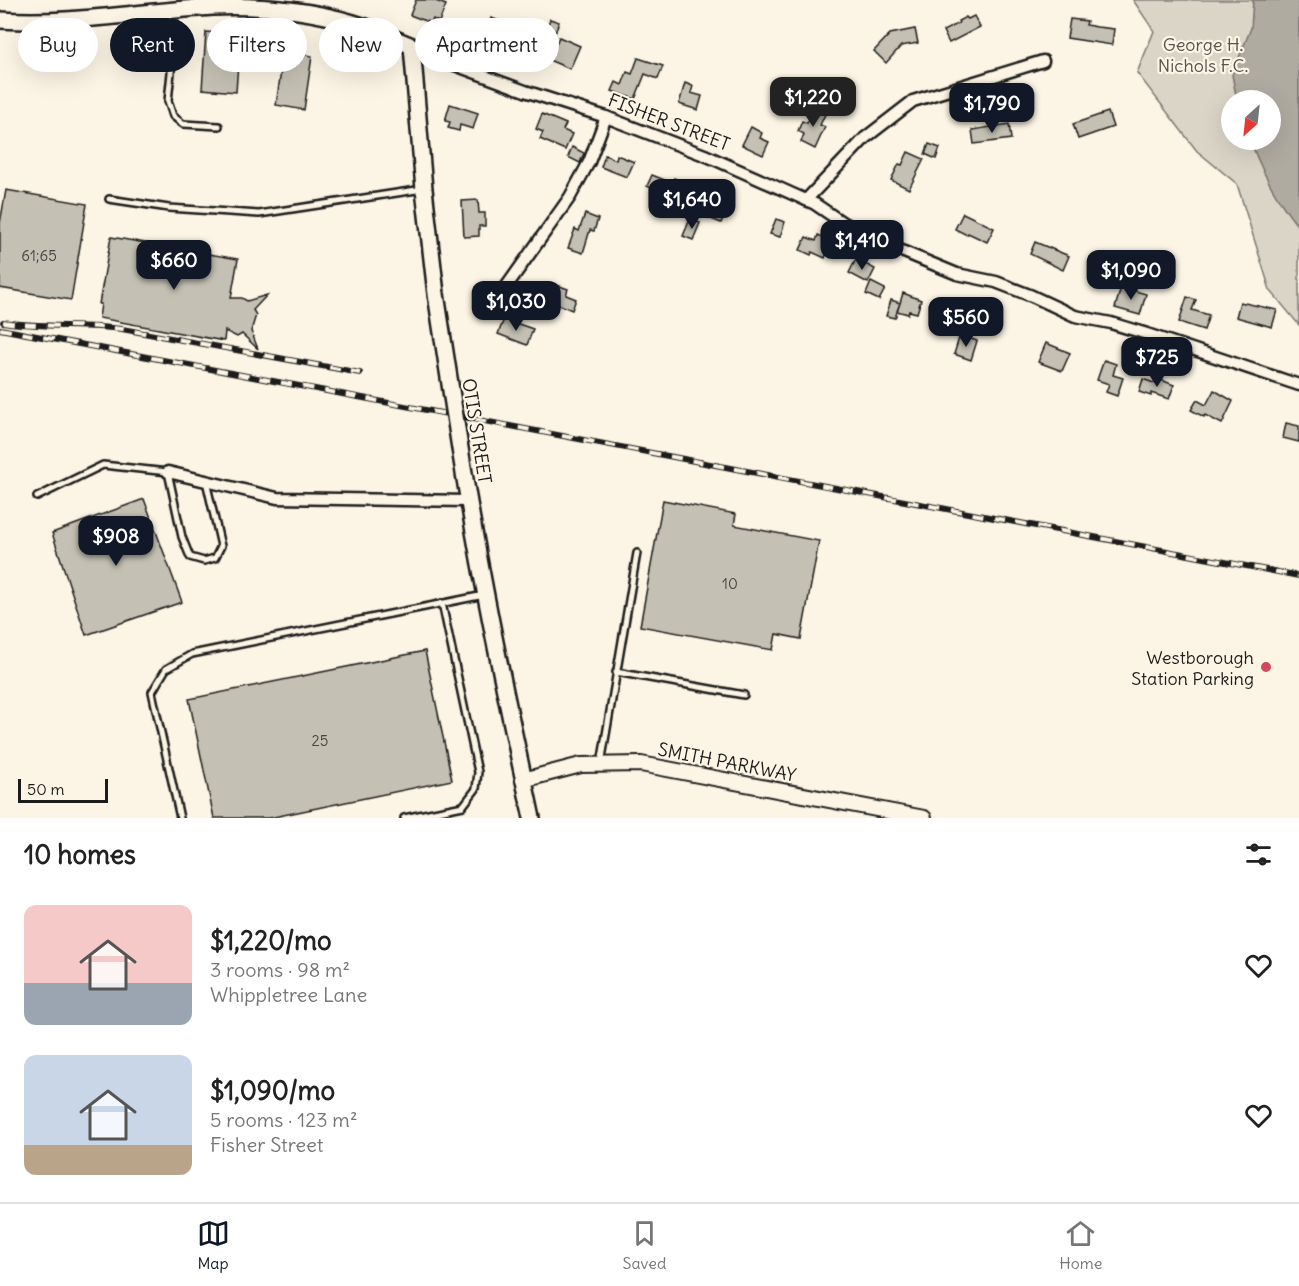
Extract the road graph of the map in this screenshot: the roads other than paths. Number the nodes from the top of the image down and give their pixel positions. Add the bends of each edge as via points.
1 (173, 7) edge
2 (0, 20) edge
3 (412, 46) junction
4 (1043, 61) dead end
5 (606, 117) junction
6 (219, 126) dead end
7 (424, 189) junction
8 (109, 199) dead end
9 (806, 200) junction
10 (494, 304) dead end
11 (1299, 385) edge
12 (168, 472) junction
13 (206, 481) junction
14 (38, 497) dead end
15 (468, 501) junction
16 (636, 553) dead end
17 (486, 594) junction
18 (442, 603) junction
19 (616, 672) junction
20 (744, 695) dead end
21 (601, 764) junction
22 (523, 780) junction
23 (180, 818) edge
24 (404, 818) edge
25 (532, 818) edge
26 (924, 818) edge

1 - 2 main road, FISHER STREET via 40,21
1 - 3 main road, FISHER STREET via 291,10 366,27
1 - 6 lane via 168,101 173,116 183,124
3 - 5 street, FISHER STREET via 525,92
3 - 7 main road, OTIS STREET
4 - 9 street via 913,101 865,138
5 - 9 street, FISHER STREET
5 - 10 street via 570,197
7 - 8 lane via 259,214
7 - 15 main road, OTIS STREET, bridge
9 - 11 street, FISHER STREET via 843,223 957,274 996,282 1075,316 1147,334
12 - 13 street
12 - 13 lane via 190,557 204,561 215,558 221,546
12 - 14 lane via 103,465
13 - 15 street via 277,498
15 - 17 main road, OTIS STREET
16 - 19 lane
17 - 18 lane
17 - 22 main road, OTIS STREET
18 - 23 lane via 192,654 166,669 152,692
18 - 24 lane via 478,772 476,789 463,806
19 - 20 lane
19 - 21 lane
21 - 22 street, SMITH PARKWAY
21 - 26 street, SMITH PARKWAY via 662,766
22 - 25 main road, OTIS STREET

